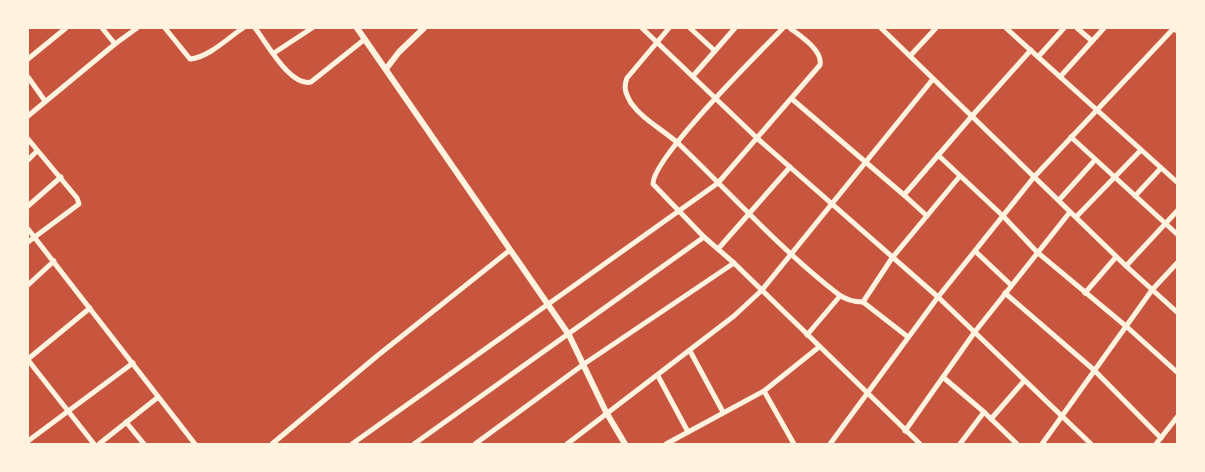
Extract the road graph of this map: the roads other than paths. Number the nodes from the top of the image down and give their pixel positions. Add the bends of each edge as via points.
1 (66, 28) edge
2 (102, 28) edge
3 (137, 28) edge
4 (165, 28) edge
5 (243, 28) edge
6 (255, 28) edge
7 (312, 28) edge
8 (357, 28) edge
9 (424, 28) edge
10 (642, 28) edge
11 (669, 28) edge
12 (690, 28) edge
13 (735, 28) edge
14 (783, 28) edge
15 (790, 28) edge
16 (881, 28) edge
17 (936, 28) edge
18 (1006, 28) edge
19 (1064, 28) edge
20 (1077, 28) edge
21 (1104, 28) edge
22 (1174, 28) edge
23 (1178, 31) edge
24 (365, 39) junction
25 (1092, 41) junction
26 (657, 42) junction
27 (115, 44) junction
28 (1031, 50) junction
29 (715, 51) junction
30 (274, 53) junction
31 (910, 56) junction
32 (1038, 57) junction
33 (28, 59) edge
34 (386, 69) junction
35 (693, 76) junction
36 (28, 77) edge
37 (1060, 77) junction
38 (933, 79) junction
39 (716, 98) junction
40 (792, 99) junction
41 (45, 101) junction
42 (1097, 110) junction
43 (28, 116) edge
44 (972, 116) junction
45 (1071, 137) junction
46 (758, 138) junction
47 (28, 139) edge
48 (678, 143) junction
49 (1141, 150) junction
50 (37, 151) junction
51 (938, 155) junction
52 (28, 160) edge
53 (865, 160) junction
54 (1095, 160) junction
55 (790, 167) junction
56 (1161, 168) junction
57 (960, 176) junction
58 (60, 177) junction
59 (1034, 177) junction
60 (1114, 177) junction
61 (718, 183) junction
62 (1178, 183) edge
63 (904, 196) junction
64 (1135, 196) junction
65 (1058, 200) junction
66 (832, 205) junction
67 (28, 206) edge
68 (1178, 210) edge
69 (679, 212) junction
70 (1070, 212) junction
71 (751, 214) junction
72 (927, 216) junction
73 (1003, 216) junction
74 (1076, 217) junction
75 (1165, 223) junction
76 (28, 229) edge
77 (1178, 235) edge
78 (34, 237) junction
79 (704, 237) junction
80 (28, 242) edge
81 (718, 249) junction
82 (510, 250) junction
83 (975, 251) junction
84 (1037, 252) junction
85 (792, 254) junction
86 (1116, 257) junction
87 (892, 258) junction
88 (54, 261) junction
89 (1178, 262) edge
90 (734, 263) junction
91 (1126, 266) junction
92 (28, 284) edge
93 (1011, 285) junction
94 (762, 290) junction
95 (1152, 290) junction
96 (1005, 293) junction
97 (1085, 293) junction
98 (840, 296) junction
99 (938, 297) junction
100 (863, 302) junction
101 (546, 304) junction
102 (90, 308) junction
103 (1178, 313) edge
104 (1127, 327) junction
105 (974, 333) junction
106 (569, 335) junction
107 (807, 335) junction
108 (908, 337) junction
109 (819, 347) junction
110 (690, 351) junction
111 (28, 360) edge
112 (133, 363) junction
113 (584, 364) junction
114 (1094, 370) junction
115 (1178, 373) edge
116 (658, 376) junction
117 (944, 378) junction
118 (1024, 381) junction
119 (764, 391) junction
120 (866, 394) junction
121 (157, 398) junction
122 (68, 412) junction
123 (606, 412) junction
124 (722, 412) junction
125 (984, 412) junction
126 (1178, 416) edge
127 (1061, 417) junction
128 (991, 419) junction
129 (126, 422) junction
130 (905, 431) junction
131 (688, 432) junction
132 (1161, 438) junction
133 (28, 441) edge
134 (421, 442) edge
135 (832, 442) edge
136 (94, 444) edge
137 (99, 444) edge
138 (144, 444) edge
139 (193, 444) edge
140 (272, 444) edge
141 (352, 444) edge
142 (414, 444) edge
143 (475, 444) edge
144 (567, 444) edge
145 (626, 444) edge
146 (666, 444) edge
147 (794, 444) edge
148 (840, 444) edge
149 (920, 444) edge
150 (960, 444) edge
151 (1017, 444) edge
152 (1042, 444) edge
153 (1091, 444) edge
154 (1156, 444) edge

1 - 33 street
2 - 27 street
3 - 27 street
4 - 5 street via 190,59 205,54
6 - 30 street
7 - 30 street
8 - 24 street
9 - 34 street
10 - 26 street
11 - 26 street
12 - 29 street
13 - 29 street
14 - 39 street
15 - 40 street via 816,51 821,60
16 - 31 street
17 - 31 street
18 - 28 street
19 - 32 street
20 - 25 street
21 - 25 street
22 - 23 street
22 - 42 street
24 - 30 street via 311,82 305,83 288,72
24 - 34 street
25 - 37 street
26 - 35 street
26 - 48 street via 627,78 625,88 633,105
27 - 41 street
28 - 32 street
28 - 44 street
29 - 35 street
31 - 38 street
32 - 37 street
34 - 82 street
35 - 39 street
36 - 41 street
37 - 42 street
38 - 44 street
38 - 53 street
39 - 46 street
39 - 48 street
40 - 46 street
40 - 53 street
41 - 43 street
42 - 45 street
42 - 49 street
44 - 51 street
44 - 59 street
45 - 54 street
45 - 59 street
46 - 55 street
46 - 61 street
47 - 50 street
48 - 61 street
48 - 69 street via 658,168 653,184
49 - 56 street
49 - 60 street
50 - 52 street
50 - 58 street
51 - 57 street
51 - 63 street
53 - 63 street
53 - 66 street
54 - 60 street
54 - 65 street
55 - 66 street
55 - 71 street
56 - 62 street
56 - 64 street
57 - 72 street
57 - 73 street
58 - 67 street
58 - 78 street via 79,204
59 - 65 street
59 - 73 street
60 - 64 street
60 - 74 street
61 - 69 street
61 - 71 street
63 - 72 street
64 - 75 street
65 - 70 street
66 - 85 street
66 - 87 street
68 - 75 street
69 - 79 street
69 - 101 street
70 - 74 street
70 - 84 street
71 - 81 street
71 - 85 street
72 - 87 street
73 - 83 street
73 - 84 street
74 - 86 street
75 - 77 street
75 - 91 street
76 - 78 street
78 - 80 street
78 - 88 street
79 - 81 street
79 - 106 street
81 - 90 street
82 - 101 street
82 - 140 street
83 - 93 street
83 - 99 street
84 - 93 street
84 - 97 street
85 - 94 street
85 - 98 street
86 - 91 street
86 - 97 street
87 - 99 street
87 - 100 street
88 - 92 street
88 - 102 street
89 - 95 street
90 - 94 street
90 - 113 street
91 - 95 street
93 - 96 street
94 - 107 street
94 - 110 street
95 - 103 street
95 - 104 street
96 - 105 street
96 - 114 street
97 - 104 street
98 - 100 street
98 - 107 street
99 - 105 street
99 - 108 street
100 - 108 street
101 - 106 street
101 - 141 street
102 - 111 street
102 - 112 street
104 - 114 street
104 - 115 street
105 - 117 street
105 - 118 street
106 - 113 street
106 - 134 street
107 - 109 street
108 - 120 street
109 - 119 street
109 - 120 street
110 - 116 street
110 - 124 street
111 - 122 street
112 - 121 street
112 - 122 street
113 - 123 street
113 - 143 street
114 - 127 street
114 - 132 street
116 - 123 street
116 - 131 street
117 - 125 street
117 - 130 street
118 - 127 street
118 - 128 street
119 - 124 street
119 - 147 street
120 - 130 street
120 - 135 street
121 - 129 street
121 - 139 street
122 - 133 street
122 - 136 street
123 - 144 street
123 - 145 street
124 - 131 street
125 - 128 street
125 - 150 street
126 - 132 street
127 - 152 street
127 - 153 street
128 - 151 street
129 - 137 street
129 - 138 street
130 - 149 street
131 - 146 street
132 - 154 street
134 - 142 street
135 - 148 street

